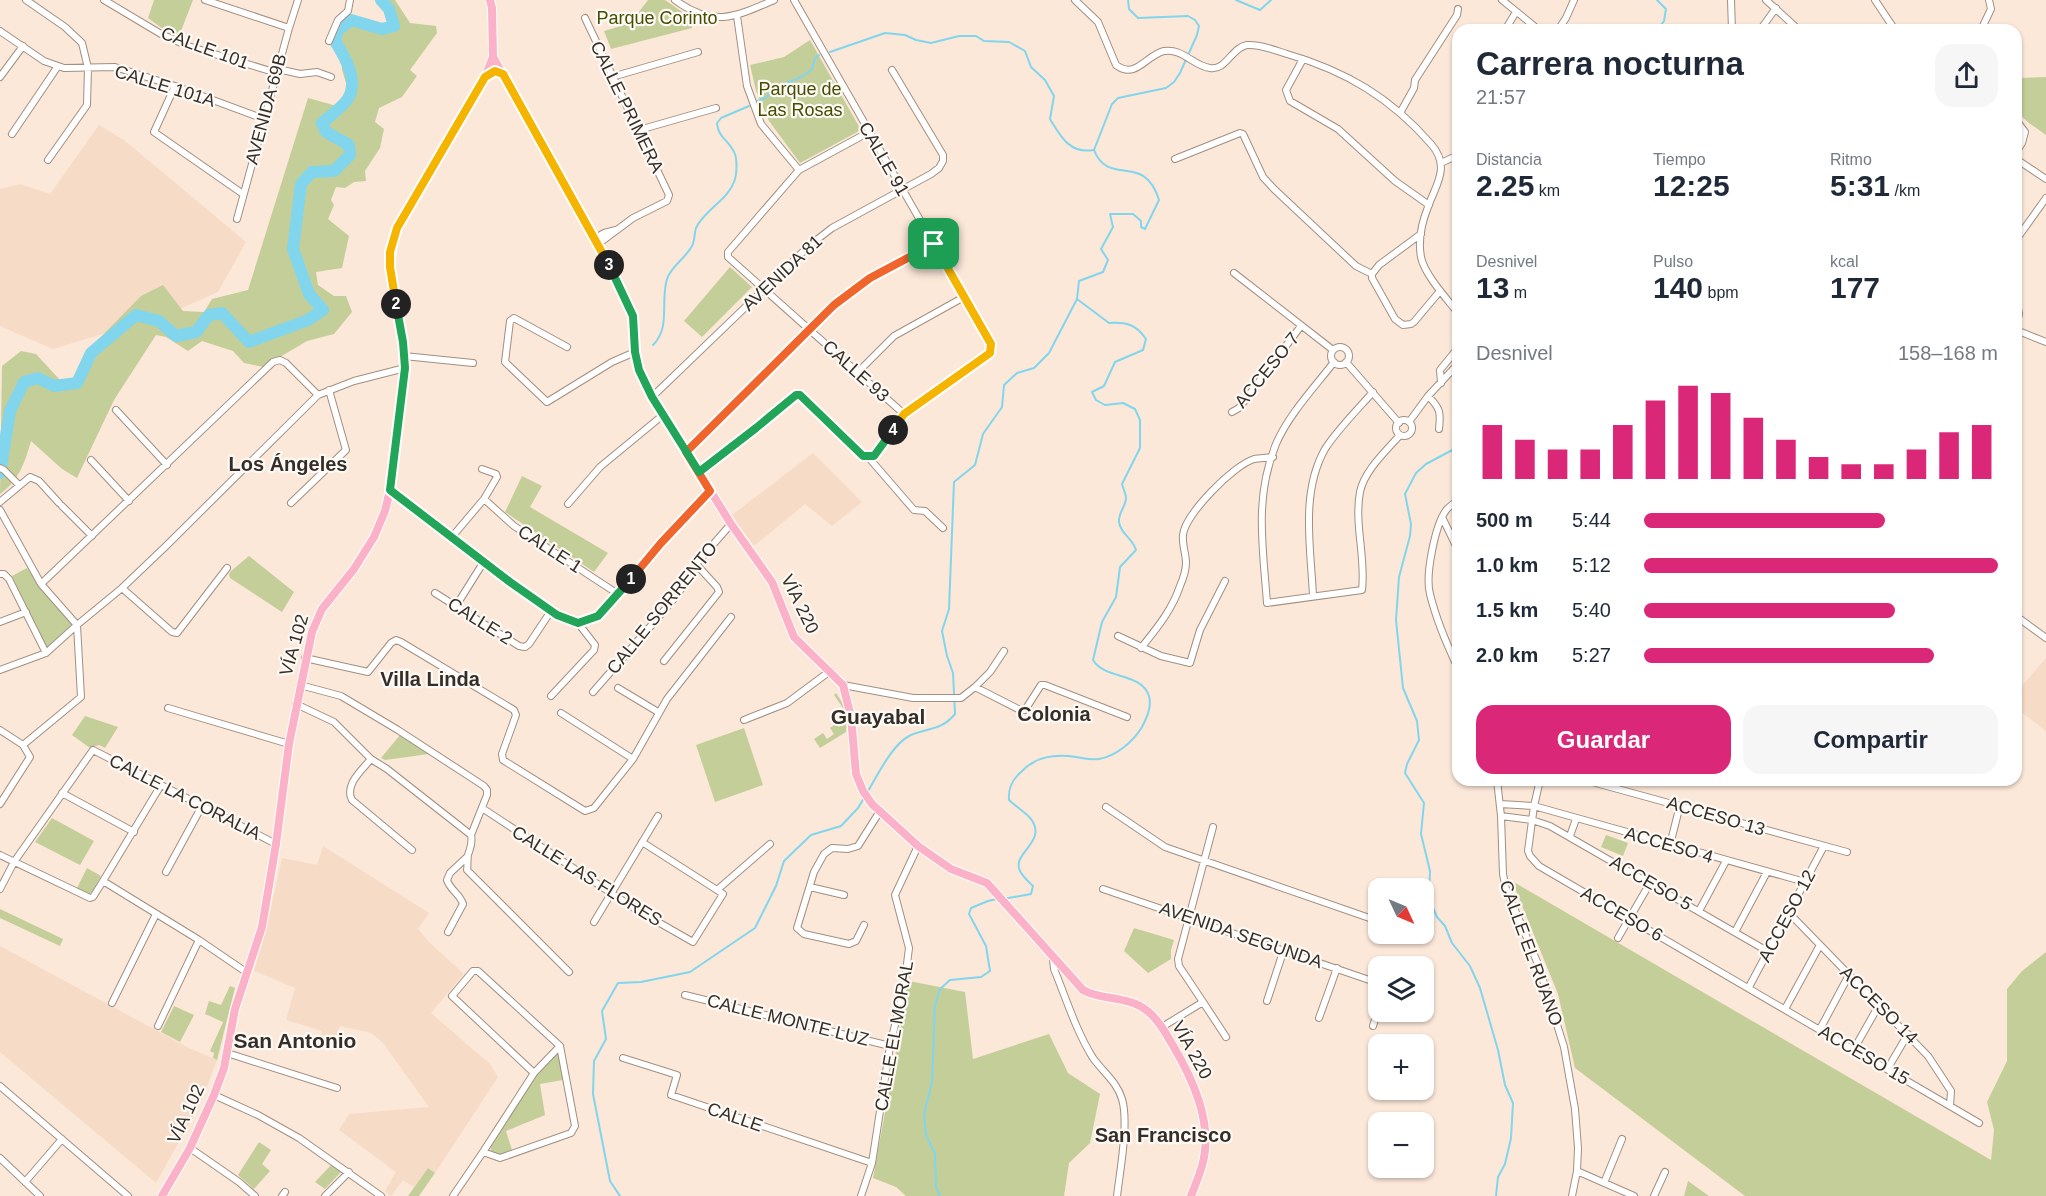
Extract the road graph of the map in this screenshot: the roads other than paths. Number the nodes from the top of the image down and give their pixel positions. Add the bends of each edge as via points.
1 (26, 0) edge
2 (104, 0) edge
3 (205, 0) edge
4 (298, 0) edge
5 (350, 0) edge
6 (490, 0) edge
7 (675, 0) edge
8 (774, 0) edge
9 (794, 0) edge
10 (1075, 0) edge
11 (1502, 0) edge
12 (1574, 0) edge
13 (1731, 0) edge
14 (1766, 0) edge
15 (1875, 0) edge
16 (1989, 0) edge
17 (1776, 8) junction
18 (1458, 9) dead end
19 (1516, 12) junction
20 (737, 16) junction
21 (585, 18) dead end
22 (1508, 24) edge
23 (1531, 24) edge
24 (1562, 24) edge
25 (1732, 24) edge
26 (1764, 24) edge
27 (1793, 24) edge
28 (1891, 24) edge
29 (1984, 24) edge
30 (289, 28) junction
31 (0, 31) edge
32 (329, 41) dead end
33 (23, 46) junction
34 (698, 52) dead end
35 (493, 57) junction
36 (1303, 59) junction
37 (58, 66) junction
38 (88, 68) junction
39 (892, 70) dead end
40 (277, 71) junction
41 (503, 74) junction
42 (0, 77) edge
43 (331, 77) dead end
44 (485, 77) junction
45 (612, 77) junction
46 (175, 86) junction
47 (716, 108) dead end
48 (1400, 113) junction
49 (264, 119) junction
50 (2022, 128) edge
51 (639, 130) junction
52 (869, 132) junction
53 (12, 134) dead end
54 (2022, 143) edge
55 (1452, 158) edge
56 (1176, 159) dead end
57 (48, 160) dead end
58 (1441, 163) junction
59 (2022, 163) edge
60 (799, 170) junction
61 (2046, 179) edge
62 (903, 190) junction
63 (243, 194) junction
64 (2046, 198) edge
65 (1429, 205) junction
66 (237, 219) dead end
67 (617, 230) junction
68 (2022, 232) edge
69 (1421, 234) junction
70 (596, 241) junction
71 (934, 244) junction
72 (1234, 273) dead end
73 (1372, 274) junction
74 (763, 289) junction
75 (1440, 291) junction
76 (964, 297) junction
77 (1452, 306) edge
78 (1301, 326) junction
79 (810, 329) junction
80 (2022, 332) edge
81 (2046, 342) edge
82 (567, 347) dead end
83 (1333, 350) junction
84 (635, 352) junction
85 (1452, 355) edge
86 (404, 356) junction
87 (1334, 362) junction
88 (1346, 362) junction
89 (474, 363) dead end
90 (405, 368) junction
91 (1452, 370) edge
92 (858, 372) junction
93 (1440, 383) junction
94 (328, 390) junction
95 (1373, 392) junction
96 (318, 394) junction
97 (1428, 396) junction
98 (652, 397) junction
99 (116, 410) dead end
100 (1232, 412) dead end
101 (904, 414) junction
102 (663, 415) junction
103 (1409, 422) junction
104 (1399, 423) junction
105 (1439, 429) dead end
106 (1400, 435) junction
107 (686, 452) junction
108 (866, 457) junction
109 (1273, 457) junction
110 (91, 460) dead end
111 (167, 465) junction
112 (0, 468) edge
113 (482, 469) dead end
114 (699, 472) junction
115 (19, 485) junction
116 (390, 490) junction
117 (710, 491) junction
118 (484, 499) junction
119 (129, 501) junction
120 (0, 502) edge
121 (291, 503) dead end
122 (568, 504) dead end
123 (1452, 506) edge
124 (0, 510) edge
125 (1442, 517) junction
126 (731, 524) junction
127 (943, 528) dead end
128 (92, 536) junction
129 (451, 538) junction
130 (1452, 538) edge
131 (483, 563) junction
132 (696, 564) junction
133 (227, 568) dead end
134 (2, 574) edge
135 (1225, 581) dead end
136 (41, 584) junction
137 (122, 588) junction
138 (435, 593) dead end
139 (618, 594) junction
140 (1313, 596) junction
141 (456, 606) junction
142 (551, 611) junction
143 (26, 612) junction
144 (731, 618) dead end
145 (2022, 620) edge
146 (0, 622) edge
147 (578, 623) junction
148 (77, 625) junction
149 (1118, 636) dead end
150 (2046, 638) edge
151 (1141, 648) junction
152 (1004, 651) dead end
153 (45, 653) junction
154 (1452, 655) edge
155 (305, 657) junction
156 (664, 661) dead end
157 (0, 670) edge
158 (830, 671) junction
159 (300, 685) junction
160 (843, 685) junction
161 (975, 687) junction
162 (618, 688) dead end
163 (593, 692) dead end
164 (550, 696) dead end
165 (296, 704) junction
166 (168, 708) dead end
167 (658, 712) junction
168 (561, 713) dead end
169 (1127, 717) dead end
170 (744, 720) dead end
171 (0, 730) edge
172 (289, 744) junction
173 (23, 745) junction
174 (371, 759) junction
175 (633, 759) junction
176 (161, 785) junction
177 (1498, 786) edge
178 (1539, 786) edge
179 (1608, 786) edge
180 (62, 793) junction
181 (0, 804) edge
182 (1500, 804) junction
183 (1680, 805) junction
184 (202, 806) junction
185 (1534, 806) junction
186 (1106, 807) dead end
187 (482, 808) junction
188 (880, 811) junction
189 (658, 816) dead end
190 (1501, 816) junction
191 (1576, 819) junction
192 (1532, 820) junction
193 (1213, 827) dead end
194 (134, 832) junction
195 (471, 836) junction
196 (1570, 836) junction
197 (642, 842) junction
198 (276, 844) junction
199 (770, 844) dead end
200 (1670, 845) junction
201 (918, 846) junction
202 (1824, 846) junction
203 (412, 849) dead end
204 (1847, 852) dead end
205 (0, 855) edge
206 (467, 857) junction
207 (1204, 860) junction
208 (1726, 861) junction
209 (14, 862) junction
210 (166, 872) dead end
211 (1767, 872) junction
212 (103, 881) junction
213 (1805, 882) junction
214 (1650, 883) junction
215 (810, 887) junction
216 (0, 889) edge
217 (1103, 889) dead end
218 (717, 890) junction
219 (611, 893) junction
220 (844, 895) dead end
221 (1699, 911) junction
222 (1789, 913) junction
223 (156, 914) junction
224 (1188, 916) junction
225 (1368, 917) edge
226 (1629, 918) junction
227 (594, 922) dead end
228 (864, 925) dead end
229 (448, 932) dead end
230 (1735, 932) junction
231 (1618, 938) dead end
232 (199, 939) junction
233 (1821, 945) junction
234 (1284, 949) junction
235 (1769, 951) junction
236 (1053, 959) junction
237 (1337, 968) junction
238 (246, 972) junction
239 (569, 972) dead end
240 (1849, 975) junction
241 (1368, 979) edge
242 (1749, 987) junction
243 (685, 995) dead end
244 (1267, 1001) dead end
245 (1203, 1002) junction
246 (112, 1003) dead end
247 (1879, 1005) junction
248 (1785, 1009) junction
249 (1319, 1018) dead end
250 (1374, 1022) edge
251 (158, 1026) dead end
252 (1373, 1026) dead end
253 (1162, 1027) junction
254 (1820, 1029) junction
255 (1908, 1034) junction
256 (1226, 1037) dead end
257 (560, 1046) junction
258 (891, 1046) junction
259 (1854, 1049) junction
260 (227, 1053) junction
261 (623, 1058) dead end
262 (1888, 1068) junction
263 (534, 1073) junction
264 (0, 1086) edge
265 (338, 1088) dead end
266 (214, 1095) junction
267 (1950, 1106) junction
268 (1979, 1123) dead end
269 (62, 1139) junction
270 (1622, 1139) dead end
271 (190, 1148) junction
272 (483, 1152) junction
273 (0, 1158) edge
274 (872, 1163) junction
275 (1577, 1171) junction
276 (349, 1172) junction
277 (1665, 1172) dead end
278 (25, 1182) junction
279 (1604, 1183) junction
280 (40, 1196) edge
281 (128, 1196) edge
282 (162, 1196) edge
283 (255, 1196) edge
284 (325, 1196) edge
285 (381, 1196) edge
286 (453, 1196) edge
287 (861, 1196) edge
288 (1117, 1196) edge
289 (1191, 1196) edge
290 (1572, 1196) edge
291 (1634, 1196) edge
292 (1654, 1196) edge

1 - 38 street via 82,43
2 - 40 street, CALLE 101 via 179,42
3 - 30 street
4 - 30 street, AVENIDA 69B
5 - 32 street
6 - 35 main road
7 - 20 street via 701,15
8 - 20 street
9 - 52 street, CALLE 91
10 - 36 street via 1098,22 1116,65 1122,70 1131,71 1164,51 1179,52 1198,64 1216,68 1246,45
11 - 19 street
12 - 24 street
13 - 25 street
14 - 17 street
15 - 28 street
16 - 29 street via 1991,9
17 - 26 street
17 - 27 street
18 - 48 street
19 - 22 street
19 - 23 street
20 - 60 street via 747,86 761,124
21 - 45 street, CALLE PRIMERA
30 - 40 street, AVENIDA 69B
31 - 33 street
33 - 37 street
33 - 42 street
34 - 45 street
35 - 41 main road, VÍA 220
35 - 44 main road, VÍA 102
36 - 48 street via 1357,81
36 - 65 street via 1286,90 1290,101 1338,129 1395,181
37 - 38 street, CALLE 101A
37 - 53 street
38 - 46 street, CALLE 101A via 115,67
38 - 57 street via 87,105
39 - 62 street, AVENIDA 81 via 943,155 939,168
40 - 43 street, CALLE 101 via 317,72
40 - 49 street, AVENIDA 69B
41 - 44 main road via 495,71
41 - 70 main road, VÍA 220
44 - 86 main road, VÍA 102 via 394,236 390,267
45 - 51 street, CALLE PRIMERA
46 - 49 street, CALLE 101A
46 - 63 street via 154,132
47 - 51 street
48 - 58 street via 1434,147
49 - 63 street, AVENIDA 69B
50 - 54 street
51 - 67 street, CALLE PRIMERA via 668,198
52 - 60 street
52 - 62 street, CALLE 91
55 - 58 street
56 - 73 street via 1243,134 1263,177 1274,189 1356,266
58 - 65 street via 1440,182
59 - 61 street
60 - 74 street, CALLE 93 via 728,252 728,257
62 - 71 street, CALLE 91
62 - 74 street, AVENIDA 81 via 832,228
63 - 66 street, AVENIDA 69B
64 - 68 street
65 - 69 street
67 - 70 street
67 - 70 street via 604,233
69 - 73 street
69 - 75 street via 1423,265
70 - 84 main road, VÍA 220 via 633,316
71 - 76 street, CALLE 91
71 - 79 street via 870,278
72 - 78 street
73 - 75 street via 1390,311 1403,325 1414,322
74 - 79 street, CALLE 93
74 - 98 street, AVENIDA 81
75 - 77 street
76 - 92 street via 894,336
76 - 101 street, CALLE 91 via 991,344 990,353
78 - 83 street
78 - 100 street, ACCESO 7
79 - 92 street, CALLE 93
79 - 107 street
80 - 81 street
82 - 84 street via 514,318 510,321 504,362 547,402
83 - 87 street
83 - 88 street via 1346,349
84 - 98 main road, VÍA 220
85 - 93 street via 1440,370
86 - 89 street
86 - 90 main road, VÍA 102
87 - 88 street
87 - 109 street via 1286,427
88 - 95 street
90 - 94 street
90 - 116 main road, VÍA 102
91 - 93 street
92 - 101 street, CALLE 93
93 - 97 street
94 - 96 street
94 - 121 street via 346,450
95 - 104 street
95 - 140 street via 1326,449 1317,470 1309,519
96 - 111 street via 286,363 273,362
96 - 137 street
97 - 103 street
97 - 105 street via 1439,408
98 - 102 main road, VÍA 220
99 - 111 street
101 - 108 street via 877,453
102 - 107 main road, VÍA 220
102 - 122 street via 600,467
103 - 104 street
103 - 106 street via 1410,434
104 - 106 street via 1396,428
106 - 140 street via 1371,470 1360,491 1362,590
107 - 114 main road, VÍA 220
108 - 114 street via 796,395
108 - 127 street via 914,510 925,511
109 - 140 street via 1261,516 1267,603
109 - 151 street via 1253,459 1224,479 1191,518 1183,536 1186,562 1180,588 1169,612
110 - 119 street
111 - 119 street
112 - 115 street
113 - 118 street via 497,476
114 - 117 main road, VÍA 220
115 - 120 street
115 - 128 street via 34,478
116 - 129 street
116 - 155 main road, VÍA 102 via 374,537 322,609
117 - 126 main road, VÍA 220
117 - 139 street
118 - 129 street
118 - 139 street, CALLE 1 via 514,526
119 - 128 street
123 - 125 street
124 - 136 street
125 - 130 street
125 - 154 street via 1429,572 1429,592
126 - 132 street, CALLE SORRENTO
126 - 158 main road, VÍA 220 via 772,582 794,637
128 - 136 street
129 - 131 street
131 - 141 street
131 - 142 street
132 - 156 street via 719,592
132 - 163 street, CALLE SORRENTO via 678,594
133 - 137 street via 177,633 171,632
134 - 143 street via 9,579
135 - 151 street via 1200,630 1190,663
136 - 148 street
137 - 148 street
138 - 141 street, CALLE 2
139 - 147 street via 598,616
141 - 142 street, CALLE 2 via 525,647
142 - 147 street
143 - 146 street
143 - 153 street
144 - 167 street
145 - 150 street
147 - 164 street via 595,645 594,650
148 - 153 street
148 - 173 street via 81,697
149 - 151 street
152 - 161 street
153 - 157 street
155 - 159 main road, VÍA 102
155 - 175 street via 368,672 391,643 401,642 514,710 516,715 501,754 503,759 585,811 594,808
158 - 160 main road, VÍA 220
158 - 170 street via 787,703
159 - 165 main road, VÍA 102
159 - 187 street via 341,696 484,786 488,790
160 - 161 street via 913,698 961,698
160 - 188 main road, VÍA 220 via 851,717 856,774 863,791
161 - 169 street via 1025,710 1041,685 1045,685
162 - 167 street
165 - 172 main road, VÍA 102
165 - 174 street via 334,722
166 - 172 street
167 - 175 street
168 - 175 street
171 - 173 street
172 - 198 main road, VÍA 102
173 - 181 street via 29,760
174 - 195 street
174 - 203 street via 350,787 352,800
176 - 180 street, CALLE LA CORALIA via 93,750
176 - 184 street, CALLE LA CORALIA
176 - 194 street
177 - 182 street, CALLE EL RUANO
178 - 185 street, ACCESO 6
179 - 183 street, ACCESO 13
180 - 194 street
180 - 209 street
182 - 185 street, ACCESO 4
182 - 190 street, CALLE EL RUANO
183 - 200 street
183 - 202 street, ACCESO 13
184 - 198 street, CALLE LA CORALIA
184 - 210 street
185 - 191 street, ACCESO 4
185 - 192 street, ACCESO 6
186 - 207 street via 1165,847
187 - 195 street
187 - 219 street, CALLE LAS FLORES
188 - 201 main road, VÍA 220
188 - 215 street via 858,846 832,848 824,854
189 - 197 street
190 - 192 street, ACCESO 5
190 - 275 street, CALLE EL RUANO via 1506,889 1538,964 1564,1047 1575,1109
191 - 196 street
191 - 200 street, ACCESO 4
192 - 196 street, ACCESO 5
192 - 226 street, ACCESO 6 via 1528,851 1534,862
193 - 207 street
194 - 212 street
195 - 206 street
196 - 214 street, ACCESO 5
197 - 218 street
197 - 219 street
198 - 238 main road, VÍA 102 via 264,920
199 - 218 street
200 - 208 street, ACCESO 4
201 - 236 main road, VÍA 220 via 951,869 987,882
201 - 258 street, CALLE EL MORAL via 895,895 909,948
202 - 204 street, ACCESO 13
202 - 213 street, ACCESO 12
205 - 209 street
206 - 229 street via 447,880 463,903
206 - 239 street via 467,870
207 - 224 street
207 - 225 street
208 - 211 street, ACCESO 4
208 - 221 street
209 - 212 street via 90,898
209 - 216 street
211 - 213 street, ACCESO 4
211 - 230 street
212 - 223 street
213 - 222 street, ACCESO 12
214 - 221 street, ACCESO 5
214 - 226 street
215 - 220 street
215 - 228 street via 798,924 800,932 849,944 856,941
217 - 224 street, AVENIDA SEGUNDA
218 - 219 street, CALLE LAS FLORES via 723,894 693,942
219 - 227 street
221 - 230 street, ACCESO 5
222 - 233 street, ACCESO 14
222 - 235 street, ACCESO 12
223 - 232 street
223 - 246 street
224 - 234 street, AVENIDA SEGUNDA
224 - 245 street via 1179,966
226 - 231 street
226 - 242 street, ACCESO 6
230 - 235 street, ACCESO 5
232 - 238 street
232 - 251 street
233 - 240 street, ACCESO 14
233 - 248 street
234 - 237 street, AVENIDA SEGUNDA
234 - 244 street
235 - 242 street, ACCESO 12
236 - 253 main road, VÍA 220 via 1083,990 1130,1001
236 - 288 street via 1080,1033 1123,1100
237 - 241 street, AVENIDA SEGUNDA
237 - 249 street
238 - 260 main road, VÍA 102
240 - 247 street, ACCESO 14
240 - 254 street
242 - 248 street, ACCESO 15
243 - 258 street, CALLE MONTE LUZ
245 - 253 street
245 - 256 street
247 - 255 street, ACCESO 14
247 - 259 street
248 - 254 street, ACCESO 15
250 - 252 street
253 - 289 main road, VÍA 220 via 1200,1100 1205,1127 1203,1163
254 - 259 street, ACCESO 15
255 - 262 street
255 - 267 street, ACCESO 14 via 1948,1085
257 - 263 street
257 - 263 street via 473,971 452,994 453,998
257 - 272 street via 574,1130 500,1158
258 - 274 street, CALLE EL MORAL
259 - 262 street, ACCESO 15
260 - 265 street
260 - 266 main road, VÍA 102
261 - 274 street, CALLE via 677,1075 671,1095
262 - 267 street, ACCESO 15
263 - 272 street
264 - 269 street
266 - 271 main road, VÍA 102
266 - 276 street via 299,1138
267 - 268 street, ACCESO 15
269 - 278 street
269 - 281 street
270 - 279 street
271 - 282 main road, VÍA 102
271 - 283 street
272 - 286 street
273 - 278 street
274 - 287 street, CALLE EL MORAL
275 - 279 street
275 - 290 street, CALLE EL RUANO
276 - 284 street
276 - 285 street
277 - 292 street
278 - 280 street
279 - 291 street

